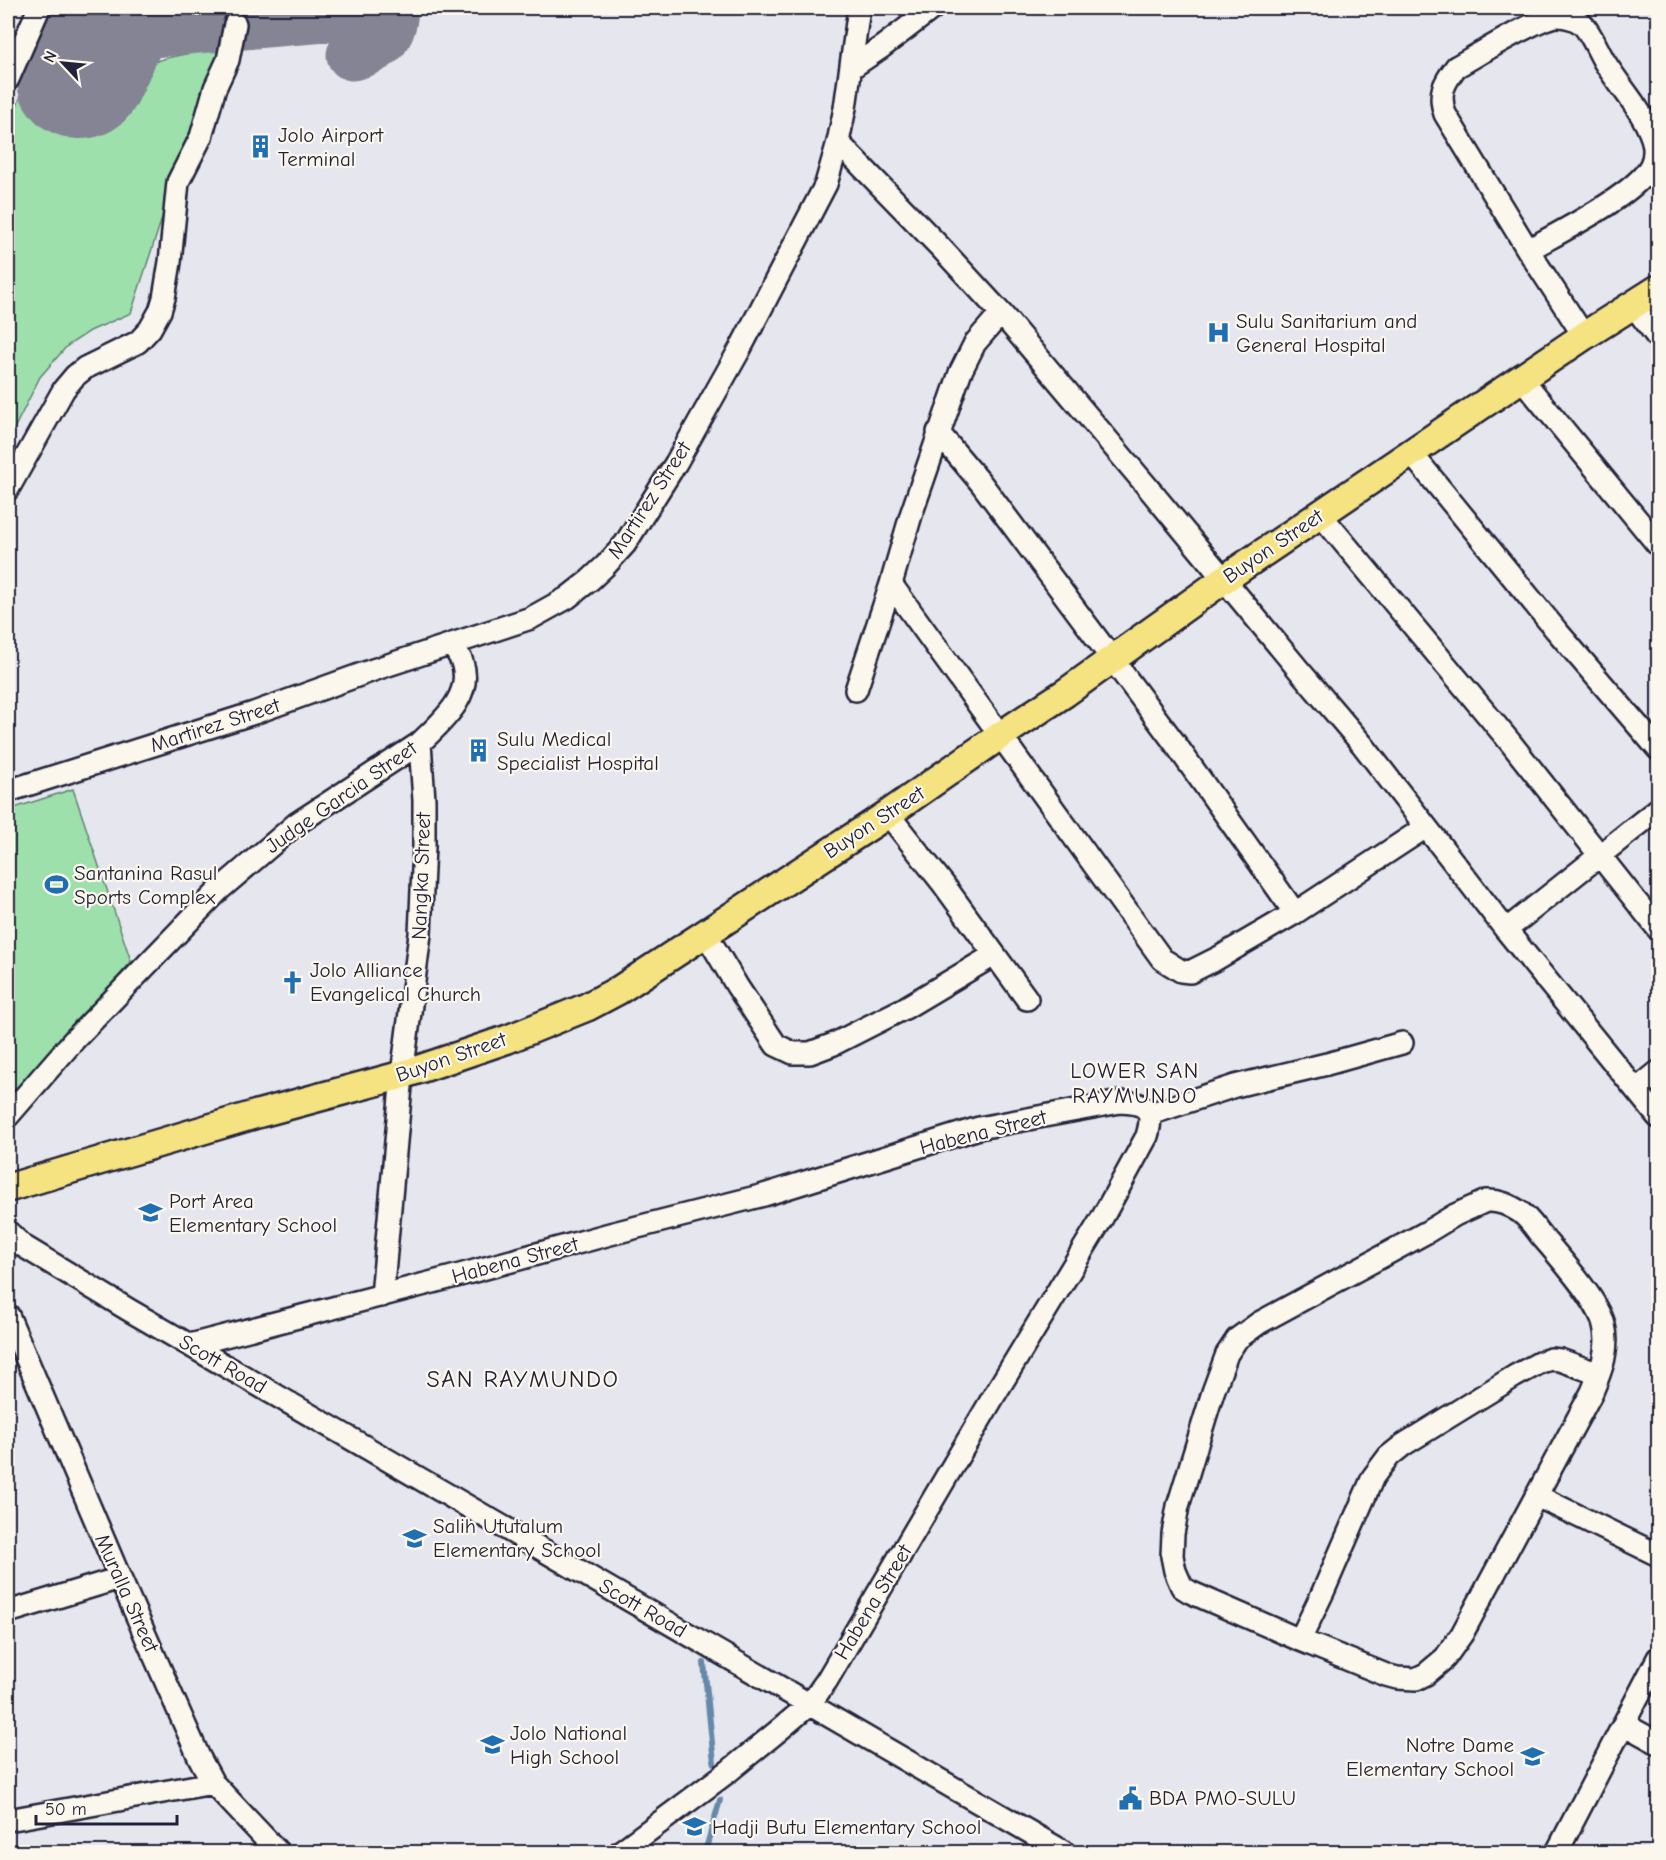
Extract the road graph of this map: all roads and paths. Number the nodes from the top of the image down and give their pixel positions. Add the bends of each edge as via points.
1 (39, 8) edge
2 (859, 8) edge
3 (933, 8) edge
4 (235, 24) dead end
5 (851, 68) junction
6 (8, 79) edge
7 (838, 142) junction
8 (1528, 250) junction
9 (1659, 289) edge
10 (1634, 306) junction
11 (1001, 314) junction
12 (1584, 336) junction
13 (1659, 338) edge
14 (1522, 378) junction
15 (938, 432) junction
16 (1412, 454) junction
17 (8, 489) edge
18 (1320, 514) junction
19 (1659, 545) edge
20 (1223, 580) junction
21 (891, 585) junction
22 (452, 645) junction
23 (1112, 659) junction
24 (856, 690) dead end
25 (1001, 735) junction
26 (420, 743) junction
27 (1659, 749) edge
28 (8, 791) edge
29 (1659, 809) edge
30 (888, 814) junction
31 (1426, 827) junction
32 (1600, 855) junction
33 (1295, 913) junction
34 (1659, 929) edge
35 (1506, 930) junction
36 (706, 934) junction
37 (994, 955) junction
38 (1027, 999) dead end
39 (1402, 1043) dead end
40 (1659, 1072) edge
41 (402, 1075) junction
42 (1636, 1090) junction
43 (1150, 1114) junction
44 (8, 1116) edge
45 (1659, 1117) edge
46 (8, 1188) edge
47 (8, 1232) edge
48 (382, 1296) junction
49 (8, 1315) edge
50 (190, 1345) junction
51 (1599, 1374) junction
52 (1537, 1496) junction
53 (1659, 1555) edge
54 (120, 1578) junction
55 (8, 1612) edge
56 (1300, 1640) junction
57 (1659, 1658) edge
58 (810, 1704) junction
59 (1625, 1725) junction
60 (1659, 1743) edge
61 (213, 1783) junction
62 (8, 1820) edge
63 (278, 1852) edge
64 (620, 1852) edge
65 (1064, 1852) edge
66 (1557, 1852) edge

1 - 6 street
2 - 5 street, Martirez Street
3 - 5 street
4 - 17 street via 228,60 215,88 201,137 178,182 170,262 160,311 138,342 75,376
5 - 7 street, Martirez Street
7 - 11 street
7 - 22 street, Martirez Street via 826,184 740,349 625,544 590,580 553,607
8 - 8 street via 1445,114 1442,90 1456,67 1547,17 1565,17 1583,25 1642,118 1655,153 1643,178 1630,189
8 - 12 street
9 - 10 main road, Buyon Street
10 - 12 main road, Buyon Street
10 - 13 street
11 - 15 street via 975,343
11 - 20 street
12 - 14 main road, Buyon Street
14 - 16 main road, Buyon Street
14 - 19 street
15 - 21 street
15 - 23 street via 981,483
16 - 18 main road, Buyon Street
16 - 27 street
18 - 20 main road, Buyon Street
18 - 32 street
20 - 23 main road, Buyon Street
20 - 31 street via 1362,744
21 - 24 street
21 - 25 street
22 - 26 street, Judge Garcia Street via 462,661 462,693
22 - 28 street, Martirez Street
23 - 25 main road, Buyon Street
23 - 33 street
25 - 30 main road, Buyon Street
25 - 33 street via 1162,959 1173,967 1190,972
26 - 41 street, Nangka Street via 424,800 420,934
26 - 44 street, Judge Garcia Street via 296,824 219,890
29 - 32 street
30 - 36 main road, Buyon Street
30 - 37 street
31 - 33 street
31 - 35 street
32 - 34 street
32 - 35 street
35 - 42 street
36 - 37 street via 776,1045 793,1053 810,1053 834,1044 905,1008
36 - 41 main road, Buyon Street via 587,1007
37 - 38 street
39 - 43 street via 1234,1086
40 - 42 street
41 - 46 main road, Buyon Street
41 - 48 street, Nangka Street
42 - 45 street
43 - 48 street, Habena Street via 1137,1104 1120,1102 980,1128 764,1195
43 - 58 street, Habena Street via 1147,1136 1101,1220
47 - 50 street, Scott Road via 59,1269
48 - 50 street, Habena Street
49 - 54 street, Muralla Street
50 - 58 street, Scott Road
51 - 52 street
51 - 56 street via 1560,1360 1542,1362 1388,1457 1373,1477
51 - 56 street via 1606,1335 1594,1303 1528,1219 1507,1204 1494,1201 1455,1215 1237,1338 1227,1354 1197,1442 1176,1516 1173,1563 1182,1587 1190,1592
52 - 53 street
52 - 56 street via 1462,1634 1445,1658 1426,1674 1416,1679 1386,1675
54 - 55 street
54 - 61 street, Muralla Street
57 - 59 street
58 - 64 street, Habena Street via 729,1771
58 - 65 street, Scott Road
59 - 60 street
59 - 66 street
61 - 62 street
61 - 63 street, Muralla Street

